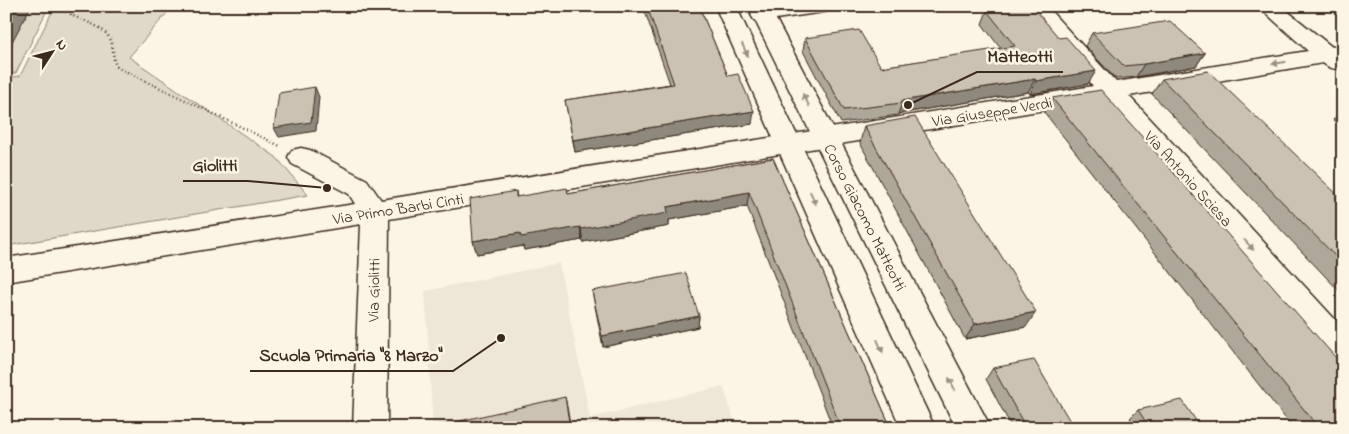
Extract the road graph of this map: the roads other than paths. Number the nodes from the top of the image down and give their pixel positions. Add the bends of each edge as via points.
1 (725, 6) edge
2 (824, 6) edge
3 (1034, 6) edge
4 (1268, 6) edge
5 (760, 11) edge
6 (1338, 58) edge
7 (1111, 92) junction
8 (826, 138) junction
9 (789, 145) junction
10 (302, 157) road end
11 (375, 212) junction
12 (6, 270) edge
13 (1343, 350) edge
14 (370, 428) edge
15 (918, 428) edge
16 (974, 428) edge

1 -> 9 street
2 - 5 street
3 - 7 street, Via Antonio Sciesa
4 - 6 street
8 -> 5 street, Corso Giacomo Matteotti
6 -> 7 street, Via Giuseppe Verdi
7 - 8 street, Via Giuseppe Verdi
7 -> 13 street, Via Antonio Sciesa
8 - 9 street, Via Giuseppe Verdi
16 -> 8 street, Corso Giacomo Matteotti
9 - 11 street, Via Primo Barbi Cinti
9 -> 15 street
10 - 11 street via 358,187
11 - 12 street, Via Primo Barbi Cinti
11 - 14 street, Via Giolitti

